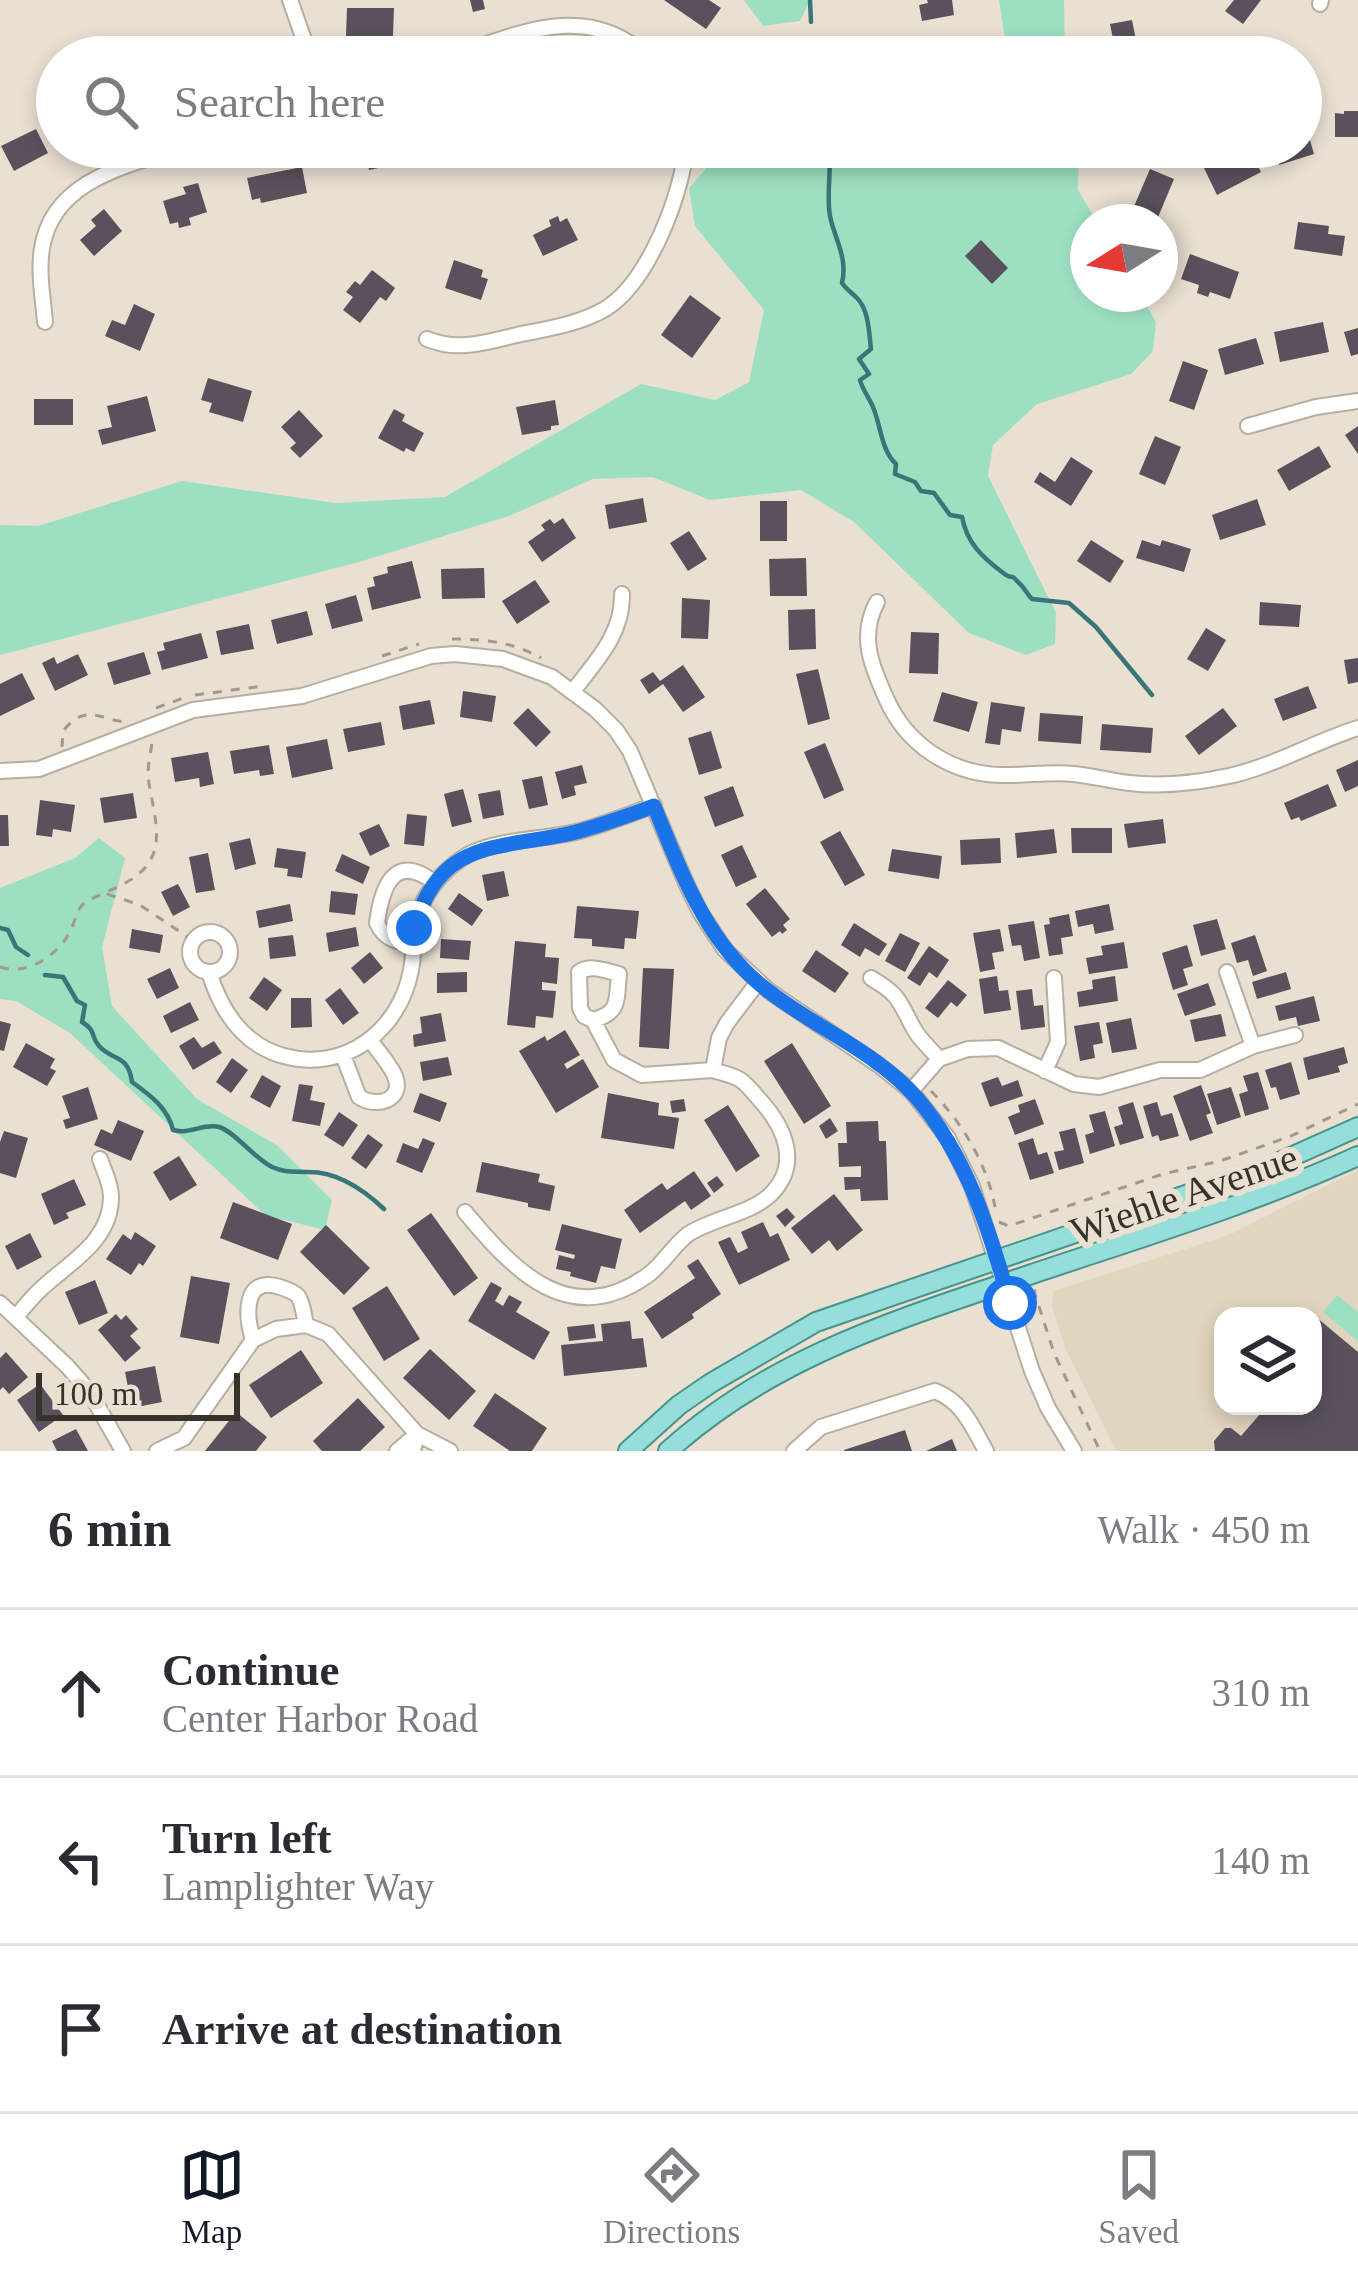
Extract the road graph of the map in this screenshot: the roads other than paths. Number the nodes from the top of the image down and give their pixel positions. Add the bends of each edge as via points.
1 (290, 0) edge
2 (303, 36) edge
3 (511, 36) edge
4 (617, 36) edge
5 (126, 168) edge
6 (682, 168) edge
7 (45, 322) dead end
8 (427, 339) dead end
9 (1358, 401) edge
10 (1248, 426) dead end
11 (622, 594) dead end
12 (877, 602) dead end
13 (574, 691) junction
14 (1358, 728) edge
15 (0, 771) edge
16 (654, 806) junction
17 (435, 884) junction
18 (414, 943) junction
19 (209, 972) junction
20 (1227, 972) dead end
21 (871, 978) dead end
22 (1054, 978) dead end
23 (758, 982) junction
24 (593, 1020) dead end
25 (1295, 1034) dead end
26 (370, 1040) junction
27 (1253, 1046) junction
28 (343, 1055) junction
29 (940, 1058) junction
30 (713, 1070) junction
31 (1045, 1071) junction
32 (916, 1086) junction
33 (1358, 1127) edge
34 (1358, 1156) edge
35 (100, 1159) dead end
36 (465, 1212) dead end
37 (997, 1258) junction
38 (1004, 1283) junction
39 (0, 1303) edge
40 (16, 1318) junction
41 (306, 1325) junction
42 (253, 1340) junction
43 (417, 1434) junction
44 (123, 1451) edge
45 (158, 1451) edge
46 (397, 1451) edge
47 (413, 1451) edge
48 (450, 1451) edge
49 (628, 1451) edge
50 (668, 1451) edge
51 (794, 1451) edge
52 (986, 1451) edge
53 (1074, 1451) edge

1 - 2 street
3 - 4 street via 568,25
5 - 7 street via 92,180 54,213 40,266
6 - 8 street via 644,268 619,299 589,317 473,345
9 - 10 street
11 - 13 street via 614,636
12 - 14 street via 867,646 889,704 927,751 965,770 1192,783 1236,775
13 - 15 street via 503,658 455,654 302,695 154,718 39,769
13 - 16 street via 616,730
16 - 17 street via 476,850
16 - 23 street via 700,912
17 - 18 street
17 - 18 street via 406,869 393,876 377,916 381,932
18 - 26 street via 401,1001
19 - 19 street via 193,962 191,946 202,933 218,933 229,944 229,960
19 - 28 street via 232,1022 256,1044 288,1058
20 - 27 street
21 - 29 street via 903,1003
22 - 31 street via 1058,1042
23 - 30 street via 719,1037
23 - 32 street
24 - 30 street via 614,1060 642,1075
25 - 27 street
26 - 28 street
26 - 28 street via 396,1076 385,1101 359,1097
27 - 31 street via 1200,1070 1160,1070 1099,1087
29 - 31 street via 998,1048
29 - 32 street
30 - 36 street via 740,1080 763,1102 789,1161 769,1197 688,1235 649,1275 601,1298 565,1295 501,1256
32 - 37 street via 962,1161
33 - 37 main road, Wiehle Avenue via 1274,1165
34 - 38 main road, Wiehle Avenue
35 - 40 street via 111,1200 99,1234
37 - 38 street
37 - 49 main road, Wiehle Avenue via 789,1336 679,1405
38 - 50 main road, Wiehle Avenue via 787,1367
38 - 53 street via 1032,1371
39 - 40 street
40 - 44 street via 89,1391
41 - 42 street
41 - 42 street via 300,1298 262,1285 248,1302
41 - 43 street via 328,1334
42 - 45 street via 184,1438
43 - 46 street
43 - 47 street
43 - 48 street
51 - 52 street via 821,1427 935,1391 965,1412

